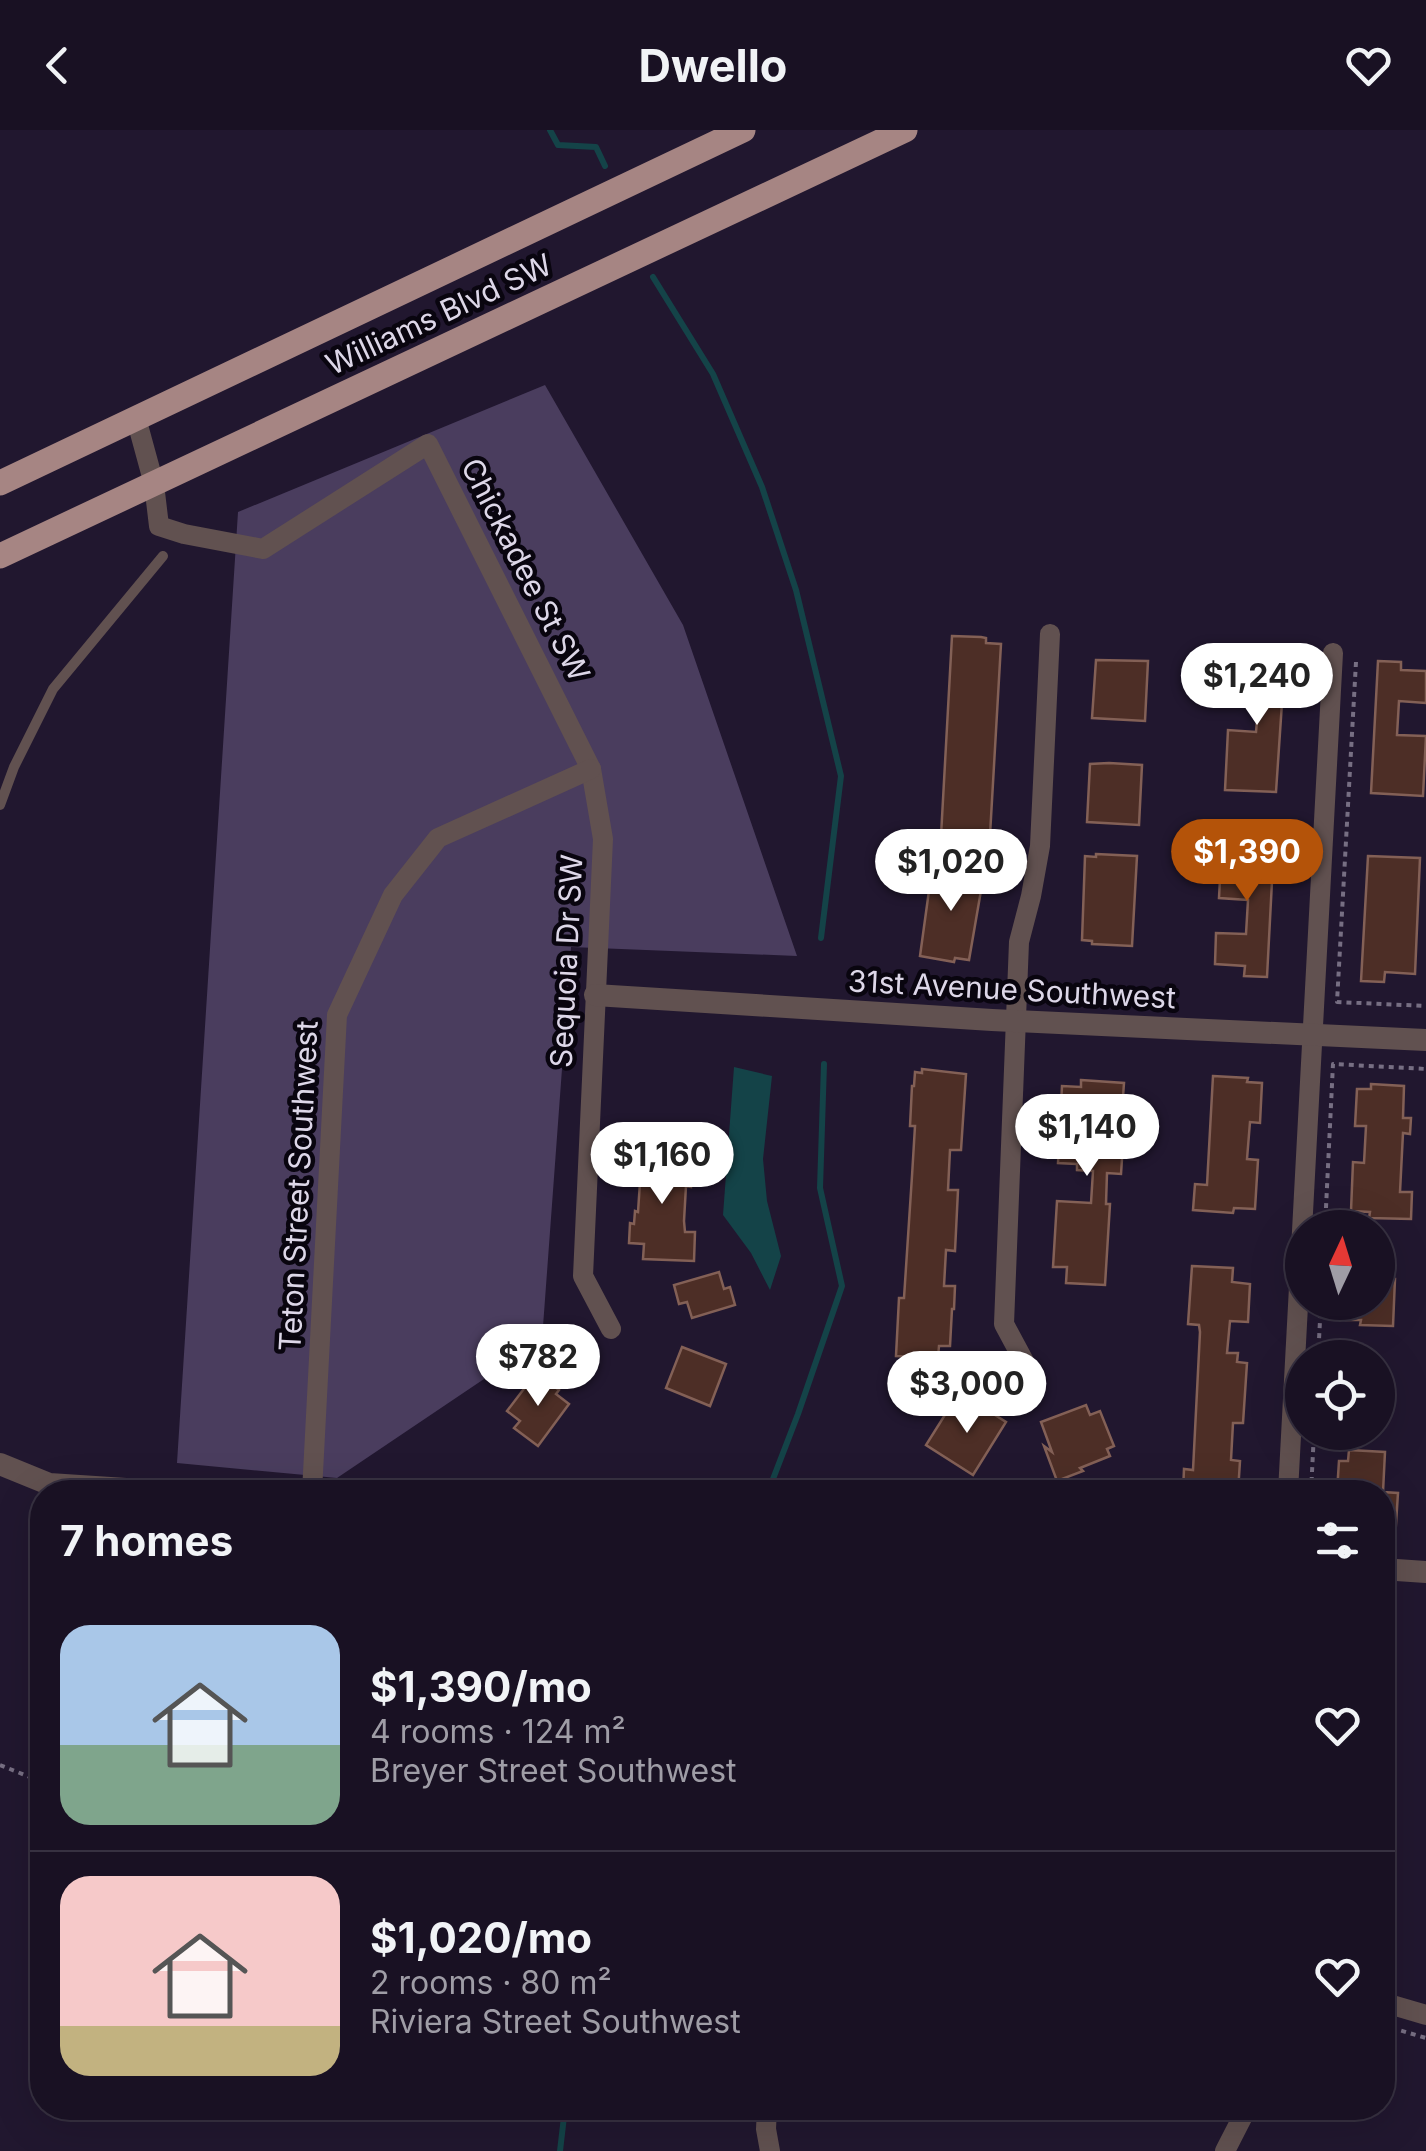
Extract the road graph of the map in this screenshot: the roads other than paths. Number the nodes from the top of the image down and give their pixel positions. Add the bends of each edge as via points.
1 (743, 130) edge
2 (905, 130) edge
3 (136, 418) junction
4 (0, 483) edge
5 (154, 484) junction
6 (0, 556) edge
7 (163, 556) dead end
8 (1050, 634) dead end
9 (1333, 653) dead end
10 (590, 769) junction
11 (0, 805) edge
12 (595, 996) junction
13 (1016, 1021) junction
14 (1313, 1035) junction
15 (1426, 1040) edge
16 (611, 1329) dead end
17 (1026, 1365) dead end
18 (0, 1464) edge
19 (39, 1480) edge
20 (313, 1480) edge
21 (1289, 1480) edge
22 (1395, 1569) edge
23 (1426, 1572) edge
24 (1395, 2006) edge
25 (1426, 2015) edge
26 (766, 2120) edge
27 (1240, 2120) edge
28 (770, 2151) edge
29 (1225, 2151) edge

1 - 3 main road, Williams Blvd SW
2 - 5 main road, Williams Blvd SW
3 - 4 main road, Williams Blvd SW
3 - 5 street, Chickadee St SW
5 - 6 main road, Williams Blvd SW
5 - 10 street, Chickadee St SW via 159,526 263,549 428,444
7 - 11 lane via 53,688
8 - 13 street via 1040,846 1019,942
9 - 14 street
10 - 12 street, Sequoia Dr SW via 603,839
10 - 20 street, Teton Street Southwest via 438,838 393,896 337,1015
12 - 13 street, 31st Avenue Southwest
12 - 16 street, Sequoia Dr SW via 583,1276
13 - 14 street, 31st Avenue Southwest
13 - 17 street via 1004,1324
14 - 15 street, 31st Avenue Southwest
14 - 21 street
18 - 19 street
22 - 23 street
24 - 25 street
26 - 28 street
27 - 29 street

